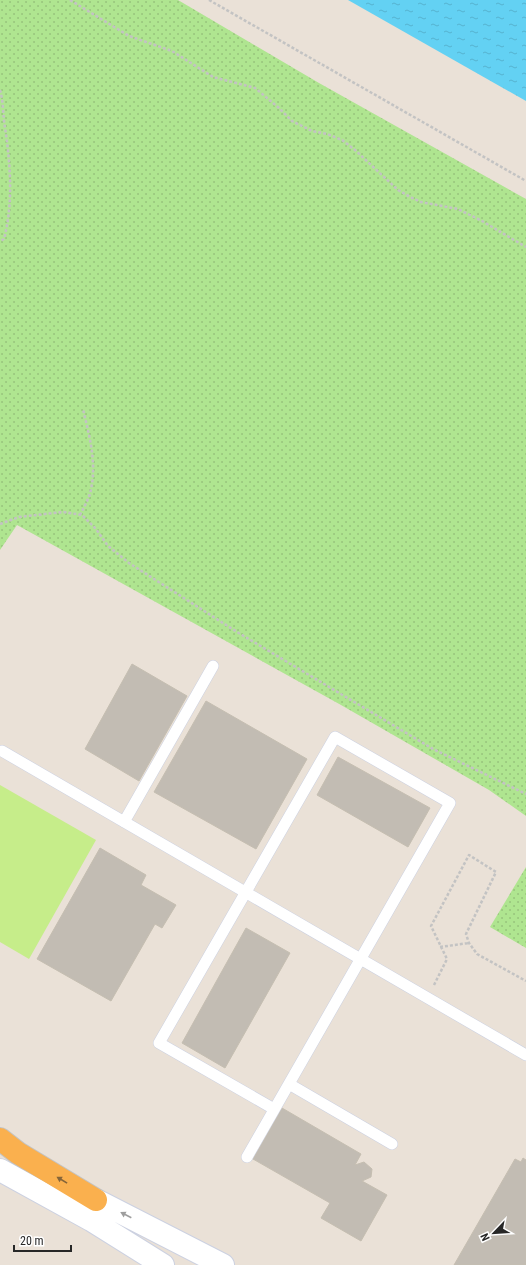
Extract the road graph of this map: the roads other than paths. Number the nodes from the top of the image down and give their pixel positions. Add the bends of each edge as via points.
1 (213, 666) dead end
2 (2, 751) dead end
3 (124, 822) junction
4 (246, 893) junction
5 (360, 959) junction
6 (526, 1055) edge
7 (289, 1084) junction
8 (274, 1109) junction
9 (0, 1139) edge
10 (392, 1144) dead end
11 (247, 1157) dead end
12 (0, 1170) edge
13 (93, 1210) junction
14 (163, 1265) edge
15 (209, 1265) edge
16 (223, 1265) edge

1 - 3 lane
2 - 3 lane
3 - 4 lane
4 - 5 lane
4 - 5 lane via 335,737 450,803
4 - 8 lane via 159,1043
5 - 6 lane
5 - 7 lane
7 - 8 lane
7 - 10 lane
8 - 11 lane
13 -> 9 highway
12 - 13 street
13 - 14 street
13 - 15 street
16 -> 13 street

